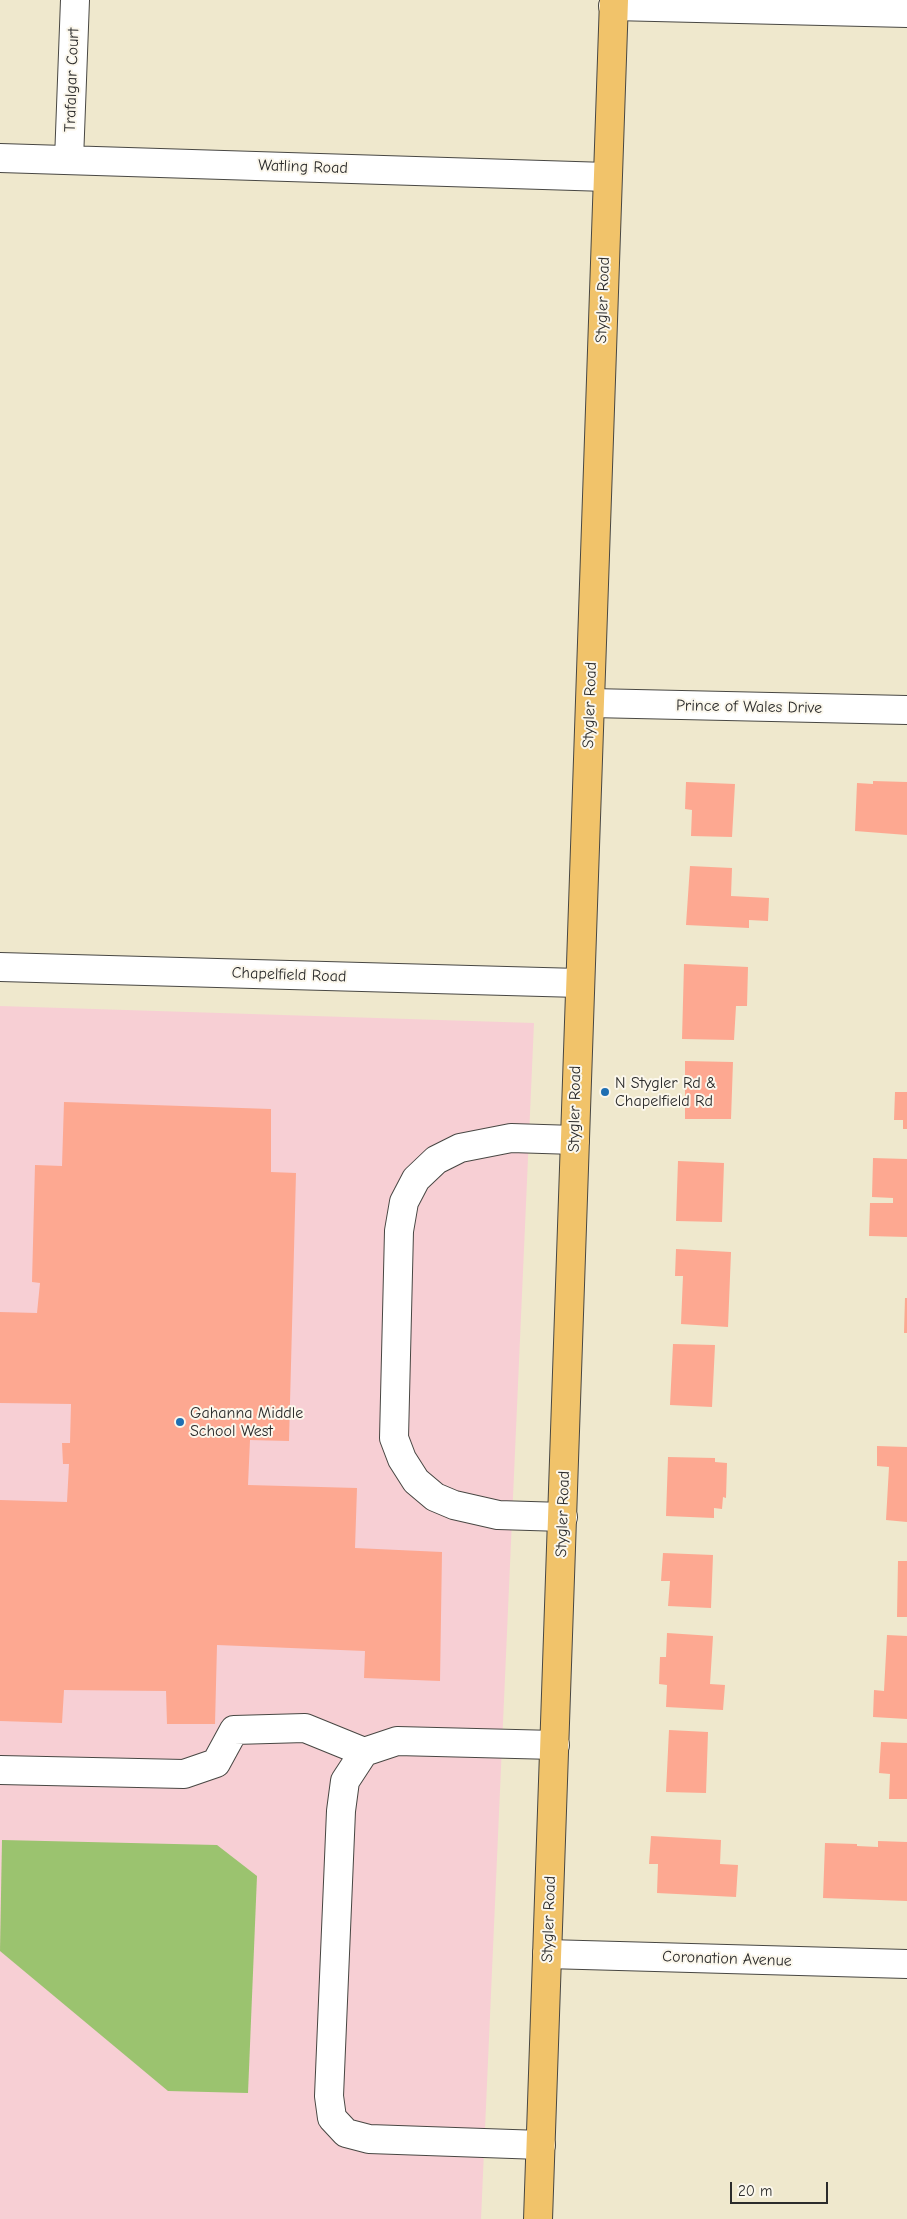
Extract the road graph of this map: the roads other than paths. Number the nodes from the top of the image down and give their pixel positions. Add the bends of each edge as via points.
1 (75, 0) edge
2 (613, 3) edge
3 (907, 13) edge
4 (0, 158) edge
5 (69, 160) junction
6 (607, 177) junction
7 (590, 704) junction
8 (907, 710) edge
9 (0, 967) edge
10 (579, 983) junction
11 (575, 1140) junction
12 (562, 1516) junction
13 (555, 1744) junction
14 (364, 1752) junction
15 (0, 1770) edge
16 (547, 1954) junction
17 (907, 1964) edge
18 (541, 2144) junction
19 (538, 2219) edge

1 - 5 street, Trafalgar Court
2 - 3 street
2 - 6 main road, Stygler Road
4 - 5 street, Watling Road
5 - 6 street, Watling Road
6 - 7 main road, Stygler Road
7 - 8 street, Prince of Wales Drive
7 - 10 main road, Stygler Road
9 - 10 street, Chapelfield Road
10 - 11 main road, Stygler Road
11 - 12 main road, Stygler Road
11 - 12 street via 511,1138 460,1148 436,1160 416,1179 404,1202 399,1231 394,1438 402,1459 416,1481 435,1496 454,1505 498,1515
12 - 13 main road, Stygler Road
13 - 14 street via 397,1741
13 - 16 main road, Stygler Road
14 - 15 street via 305,1728 234,1730 216,1764 184,1774
14 - 18 street via 345,1781 341,1811 329,2096 332,2118 346,2133 369,2139
16 - 17 street, Coronation Avenue
16 - 18 main road, Stygler Road
18 - 19 main road, Stygler Road

